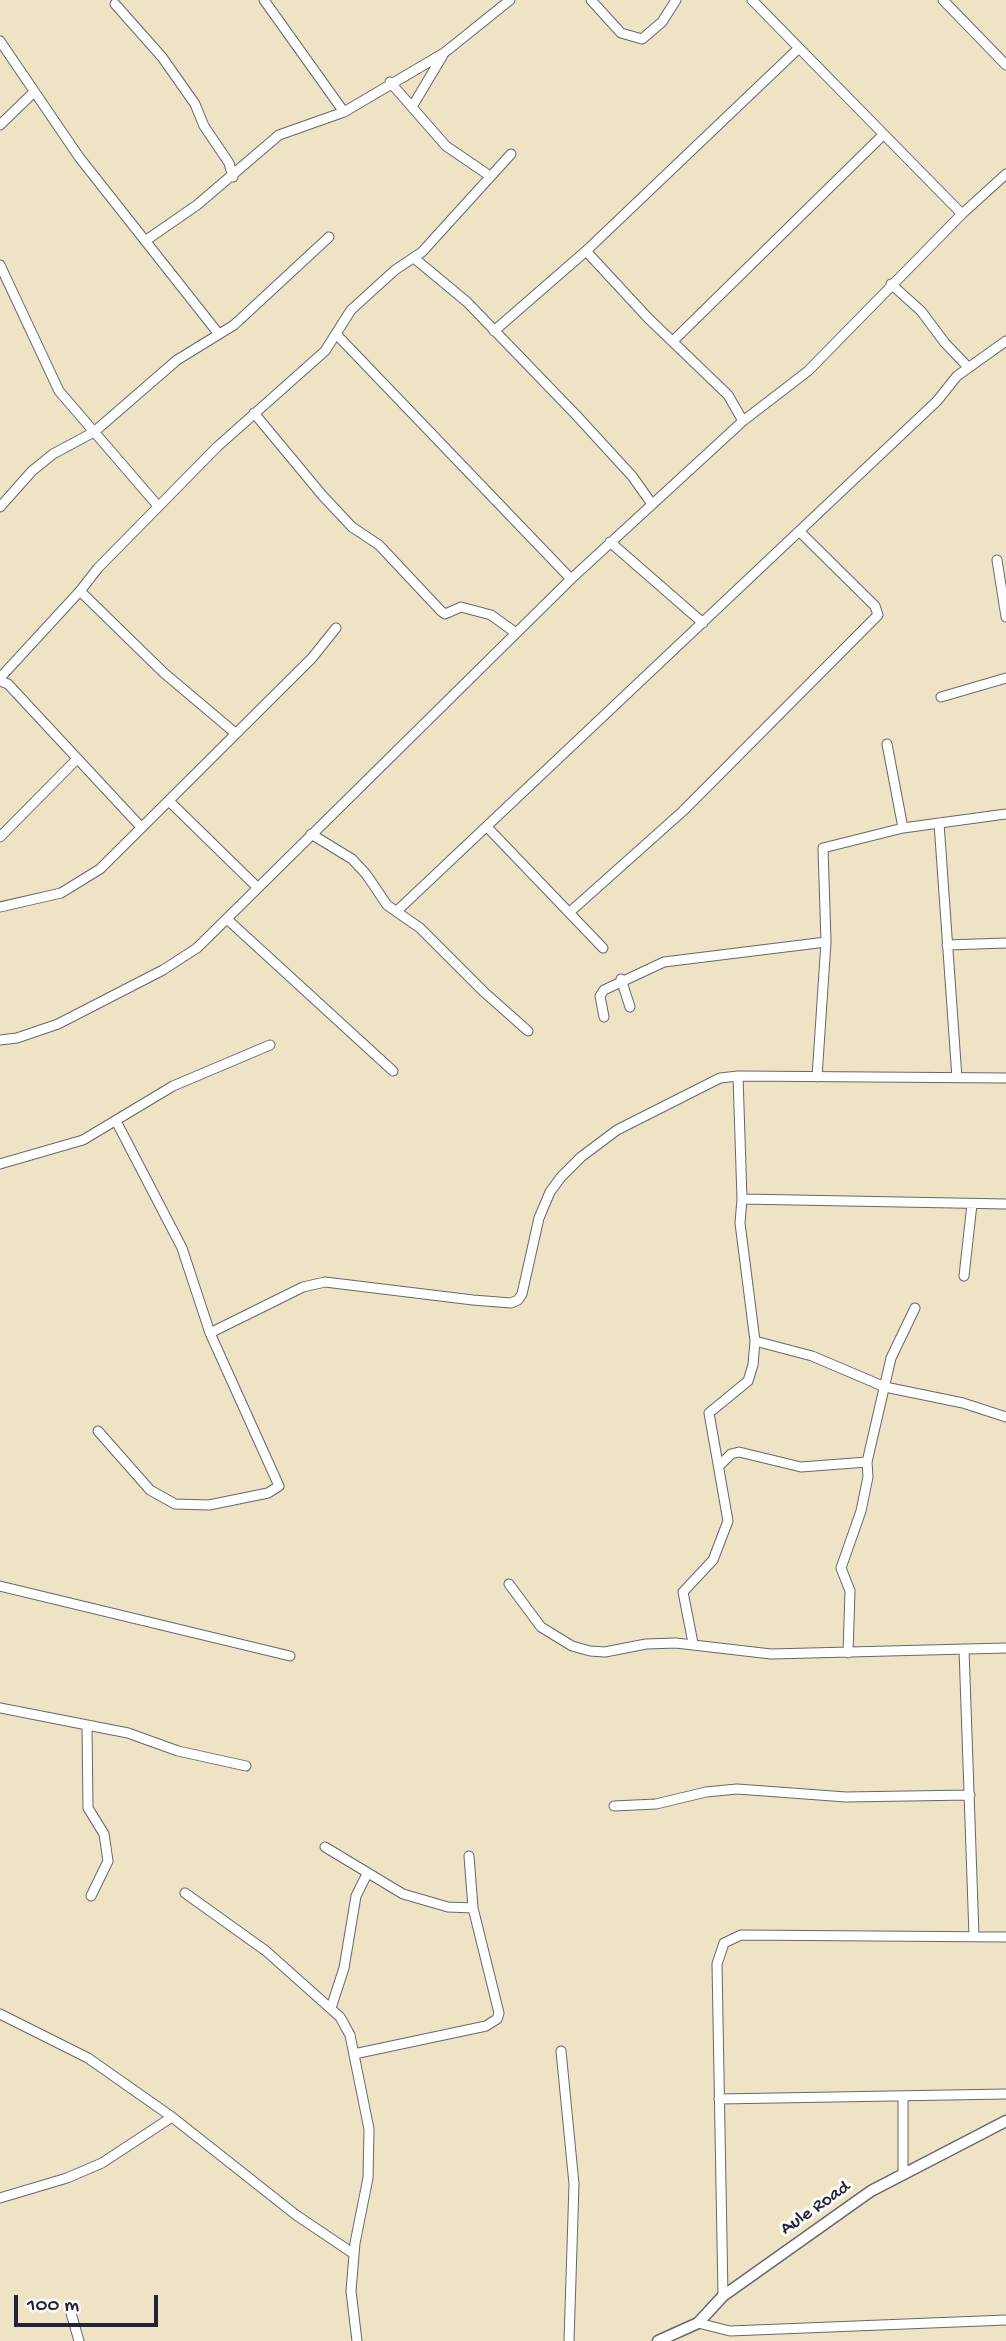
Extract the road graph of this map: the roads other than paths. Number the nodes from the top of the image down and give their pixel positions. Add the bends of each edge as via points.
1 (264, 0) edge
2 (510, 0) edge
3 (591, 0) edge
4 (676, 0) edge
5 (752, 0) edge
6 (943, 0) edge
7 (115, 4) dead end
8 (0, 41) edge
9 (799, 48) junction
10 (443, 54) junction
11 (1006, 65) edge
12 (390, 82) junction
13 (34, 92) junction
14 (412, 107) junction
15 (344, 112) junction
16 (0, 125) edge
17 (883, 135) junction
18 (510, 154) dead end
19 (1006, 174) edge
20 (490, 176) junction
21 (233, 177) junction
22 (962, 214) junction
23 (329, 237) dead end
24 (145, 241) junction
25 (586, 251) junction
26 (414, 258) junction
27 (0, 265) edge
28 (891, 284) junction
29 (494, 331) junction
30 (218, 333) junction
31 (336, 334) junction
32 (673, 341) junction
33 (1006, 341) edge
34 (968, 367) junction
35 (254, 412) junction
36 (743, 421) junction
37 (94, 432) junction
38 (652, 504) junction
39 (158, 506) junction
40 (0, 507) edge
41 (800, 532) junction
42 (610, 542) junction
43 (997, 560) dead end
44 (570, 579) junction
45 (80, 591) junction
46 (1006, 617) edge
47 (703, 623) junction
48 (336, 628) dead end
49 (516, 633) junction
50 (1006, 678) edge
51 (0, 680) edge
52 (940, 697) dead end
53 (234, 732) junction
54 (887, 744) dead end
55 (76, 760) junction
56 (169, 801) junction
57 (1006, 814) edge
58 (939, 822) junction
59 (141, 827) junction
60 (488, 828) junction
61 (903, 828) junction
62 (311, 834) junction
63 (0, 837) edge
64 (258, 888) junction
65 (0, 907) edge
66 (398, 910) junction
67 (571, 911) junction
68 (228, 920) junction
69 (826, 942) junction
70 (1006, 943) edge
71 (947, 945) junction
72 (603, 948) dead end
73 (621, 979) junction
74 (630, 1007) dead end
75 (604, 1017) dead end
76 (528, 1031) dead end
77 (0, 1040) edge
78 (270, 1045) dead end
79 (393, 1071) dead end
80 (738, 1076) junction
81 (817, 1077) junction
82 (957, 1077) junction
83 (1006, 1078) edge
84 (116, 1121) junction
85 (0, 1164) edge
86 (743, 1199) junction
87 (972, 1204) junction
88 (1006, 1204) edge
89 (964, 1276) dead end
90 (915, 1308) dead end
91 (210, 1333) junction
92 (755, 1341) junction
93 (885, 1387) junction
94 (1006, 1417) edge
95 (98, 1431) dead end
96 (867, 1462) junction
97 (719, 1466) junction
98 (509, 1584) dead end
99 (0, 1586) edge
100 (693, 1643) junction
101 (1006, 1648) edge
102 (964, 1649) junction
103 (848, 1653) junction
104 (290, 1656) dead end
105 (0, 1708) edge
106 (87, 1726) junction
107 (246, 1766) dead end
108 (970, 1795) junction
109 (614, 1806) dead end
110 (324, 1847) dead end
111 (469, 1856) dead end
112 (366, 1874) junction
113 (185, 1893) dead end
114 (91, 1896) dead end
115 (473, 1908) junction
116 (974, 1936) junction
117 (1006, 1937) edge
118 (331, 2008) junction
119 (0, 2014) edge
120 (561, 2051) dead end
121 (354, 2054) junction
122 (1006, 2094) edge
123 (902, 2096) junction
124 (719, 2099) junction
125 (172, 2117) junction
126 (1006, 2121) edge
127 (903, 2173) junction
128 (0, 2198) edge
129 (354, 2254) junction
130 (723, 2296) junction
131 (69, 2306) dead end
132 (1006, 2320) edge
133 (698, 2323) junction
134 (79, 2341) edge
135 (357, 2341) edge
136 (569, 2341) edge
137 (658, 2341) edge

1 - 15 street
2 - 10 street
3 - 4 street via 621,33 642,38 662,22
5 - 9 street
6 - 11 street
7 - 21 street via 192,99
8 - 13 street
9 - 17 street
9 - 25 street
10 - 12 street
10 - 14 street
12 - 14 street
12 - 15 street
13 - 16 street
13 - 24 street
14 - 20 street via 454,154
15 - 21 street via 279,135
17 - 22 street
17 - 32 street
18 - 20 street
19 - 22 street
20 - 26 street
21 - 24 street
22 - 28 street
23 - 30 street via 234,324
24 - 30 street
25 - 29 street
25 - 32 street
26 - 29 street
26 - 31 street via 351,310
27 - 37 street via 60,391
28 - 34 street via 921,311
28 - 36 street via 808,371
29 - 38 street via 601,441
30 - 37 street via 157,375
31 - 35 street via 315,360
31 - 44 street
32 - 36 street via 728,396
33 - 34 street
34 - 41 street
35 - 39 street
35 - 49 street via 352,527 379,545 441,611 445,614 461,607 482,612
36 - 38 street
37 - 39 street
37 - 40 street via 53,454
38 - 42 street
39 - 45 street
41 - 47 street
41 - 67 street via 878,615 683,811
42 - 44 street
42 - 47 street
43 - 46 street
44 - 49 street
45 - 51 street
45 - 53 street via 164,673
47 - 60 street
48 - 53 street via 312,658
49 - 62 street
50 - 52 street
51 - 55 street
53 - 56 street
54 - 61 street
55 - 59 street
55 - 63 street
56 - 59 street
56 - 64 street
57 - 58 street
58 - 61 street
58 - 71 street
59 - 65 street via 80,883 61,893
60 - 66 street
60 - 67 street
61 - 69 street via 823,848
62 - 64 street
62 - 66 street via 352,859 387,905
64 - 68 street
66 - 76 street
67 - 72 street
68 - 77 street via 163,970 58,1024
68 - 79 street
69 - 73 street via 680,958
69 - 81 street
70 - 71 street
71 - 82 street
73 - 74 street
73 - 75 street via 600,996
78 - 84 street via 173,1086
80 - 81 street
80 - 86 street
80 - 91 street via 703,1086 629,1124 581,1157 550,1192 518,1300 485,1301 325,1282 303,1287
81 - 82 street
82 - 83 street
84 - 85 street via 68,1146
84 - 91 street via 182,1248
86 - 87 street
86 - 92 street via 740,1223
87 - 88 street
87 - 89 street
90 - 93 street via 895,1349
91 - 95 street via 279,1482 277,1489 209,1505 175,1504 150,1490
92 - 93 street via 812,1356
92 - 97 street via 748,1381 709,1413
93 - 94 street
93 - 96 street
96 - 97 street via 801,1467 739,1452
96 - 103 street via 861,1511 841,1568 850,1591
97 - 100 street via 726,1532 713,1560 682,1596
98 - 100 street via 541,1627 572,1646 605,1652 646,1644
99 - 104 street
100 - 103 street via 771,1654
101 - 102 street
102 - 103 street
102 - 108 street
105 - 106 street
106 - 107 street
106 - 114 street via 88,1808 104,1834 108,1861
108 - 109 street via 846,1797 737,1789 656,1804
108 - 116 street
110 - 112 street
111 - 115 street
112 - 115 street via 426,1902
112 - 118 street via 356,1896 344,1968
113 - 118 street via 266,1951
115 - 121 street via 497,2018 486,2026
116 - 117 street
116 - 124 street via 741,1936 723,1942 716,1964
118 - 121 street via 345,2025
119 - 125 street via 88,2057
120 - 136 street via 574,2184
121 - 129 street via 370,2143
122 - 123 street
123 - 124 street
123 - 127 street
124 - 130 street
125 - 128 street via 102,2163
125 - 129 street via 296,2215
126 - 127 street, Aule Road
127 - 130 street, Aule Road
129 - 135 street via 351,2291
130 - 133 street, Aule Road
131 - 134 street
132 - 133 street via 730,2331
133 - 137 street, Aule Road

